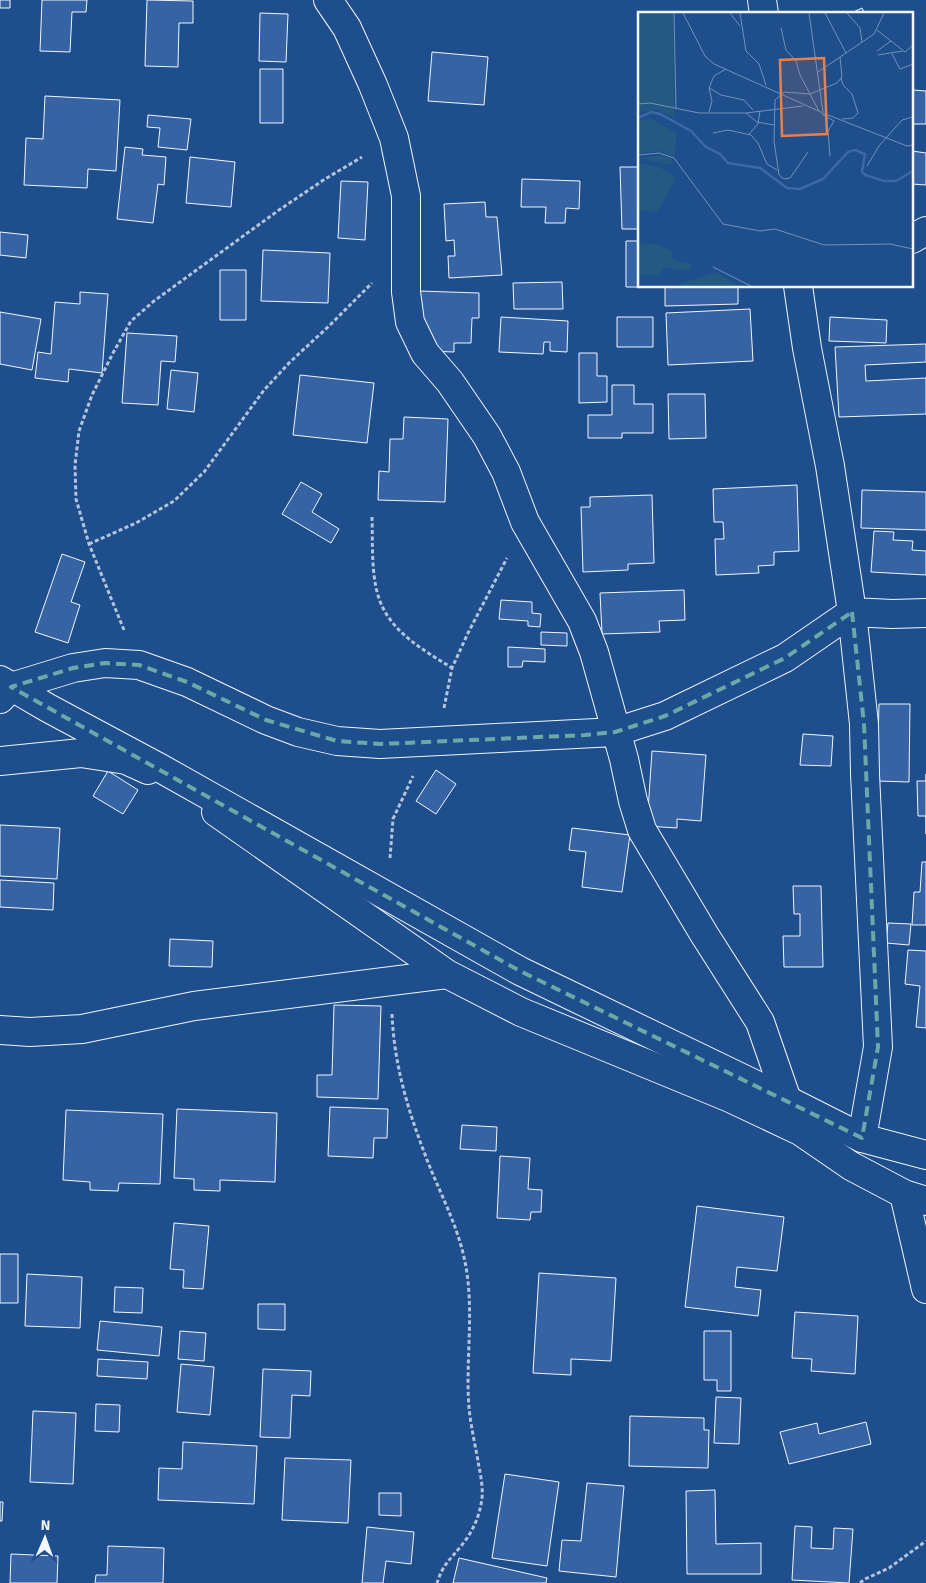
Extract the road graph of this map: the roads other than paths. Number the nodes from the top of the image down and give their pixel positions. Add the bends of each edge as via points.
1 (328, 0) edge
2 (926, 231) edge
3 (914, 238) edge
4 (802, 288) edge
5 (852, 612) junction
6 (926, 613) edge
7 (4, 689) edge
8 (615, 732) junction
9 (0, 761) edge
10 (447, 974) junction
11 (0, 1030) edge
12 (788, 1100) junction
13 (862, 1138) junction
14 (926, 1155) edge
15 (915, 1197) edge
16 (926, 1289) edge

1 - 8 street via 347,28 394,138 406,196 406,292 410,322 425,353 450,382 487,436 526,522 582,621 594,652
2 - 3 street
4 - 5 street via 807,348 830,466
5 - 6 street
5 - 8 street via 785,658 665,716
5 - 13 street via 864,724 878,1047
7 - 8 street via 73,668 105,663 139,665 188,682 266,720 337,741 380,744
7 - 12 street via 48,708 160,768 520,971
8 - 12 street via 642,830 760,1022
9 - 10 street via 81,753 126,760 162,776
10 - 11 street via 194,1006 82,1029
10 - 15 street via 521,1012 783,1123 851,1166
12 - 13 street
13 - 14 street
15 - 16 street

